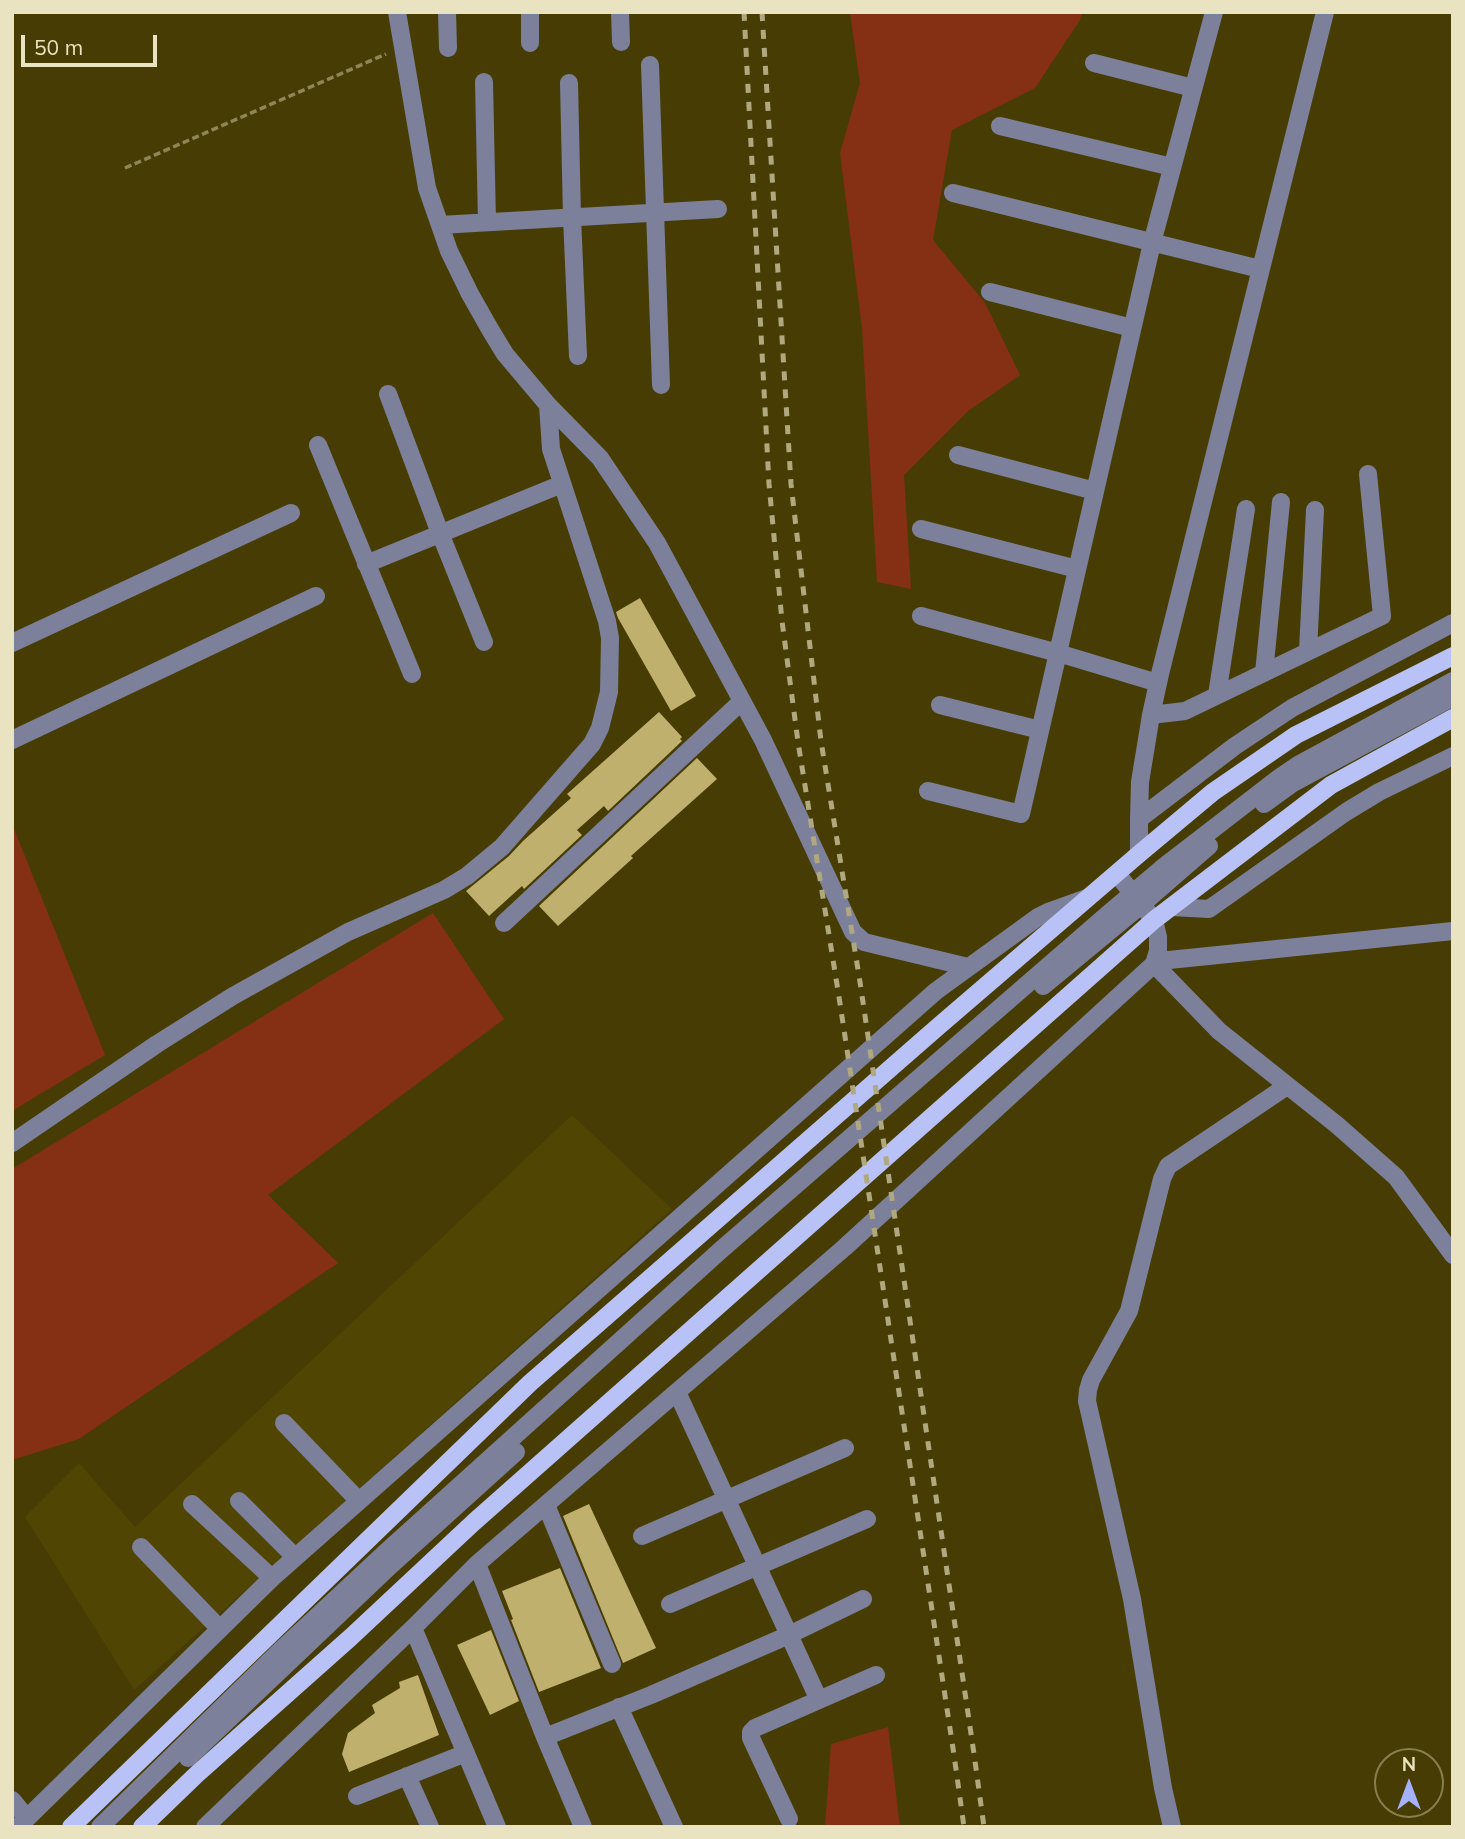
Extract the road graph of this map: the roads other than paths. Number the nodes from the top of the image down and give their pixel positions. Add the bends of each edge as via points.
1 (397, 12) edge
2 (447, 12) edge
3 (530, 12) edge
4 (621, 12) edge
5 (1214, 12) edge
6 (1325, 12) edge
7 (621, 41) dead end
8 (530, 43) dead end
9 (448, 48) dead end
10 (1094, 63) dead end
11 (650, 65) dead end
12 (484, 82) dead end
13 (569, 83) dead end
14 (1193, 89) junction
15 (1000, 126) dead end
16 (1172, 167) junction
17 (953, 193) dead end
18 (718, 209) dead end
19 (654, 213) junction
20 (572, 217) junction
21 (487, 222) junction
22 (440, 225) junction
23 (1152, 243) junction
24 (1260, 270) junction
25 (990, 292) dead end
26 (1132, 328) junction
27 (578, 356) dead end
28 (661, 385) dead end
29 (388, 394) dead end
30 (548, 405) junction
31 (318, 445) dead end
32 (958, 455) dead end
33 (1368, 474) dead end
34 (562, 484) junction
35 (1095, 491) junction
36 (1281, 502) dead end
37 (1246, 509) dead end
38 (1315, 510) dead end
39 (290, 513) dead end
40 (921, 529) dead end
41 (440, 533) junction
42 (366, 564) junction
43 (1077, 569) junction
44 (317, 596) dead end
45 (921, 616) dead end
46 (1453, 623) edge
47 (484, 642) dead end
48 (12, 643) edge
49 (1308, 651) junction
50 (1058, 653) junction
51 (1453, 656) edge
52 (1264, 673) junction
53 (412, 674) dead end
54 (1453, 681) edge
55 (1158, 683) junction
56 (1217, 695) junction
57 (1453, 697) edge
58 (742, 701) junction
59 (940, 705) dead end
60 (1151, 715) junction
61 (1453, 718) edge
62 (1041, 730) junction
63 (13, 738) edge
64 (1453, 756) edge
65 (928, 791) dead end
66 (1139, 819) junction
67 (1139, 854) junction
68 (1117, 874) junction
69 (1091, 896) junction
70 (1137, 899) junction
71 (1172, 907) junction
72 (1154, 920) junction
73 (504, 923) dead end
74 (1453, 931) edge
75 (1154, 964) junction
76 (968, 967) junction
77 (1287, 1086) junction
78 (12, 1143) edge
79 (1453, 1255) edge
80 (677, 1392) junction
81 (284, 1423) dead end
82 (845, 1448) dead end
83 (726, 1499) junction
84 (239, 1501) dead end
85 (359, 1501) junction
86 (192, 1504) dead end
87 (546, 1505) junction
88 (867, 1519) dead end
89 (642, 1536) dead end
90 (142, 1547) dead end
91 (295, 1558) junction
92 (477, 1564) junction
93 (757, 1567) junction
94 (272, 1578) junction
95 (863, 1599) dead end
96 (670, 1604) dead end
97 (413, 1628) junction
98 (220, 1629) junction
99 (789, 1635) junction
100 (612, 1664) dead end
101 (876, 1675) dead end
102 (819, 1700) junction
103 (619, 1707) junction
104 (545, 1737) junction
105 (466, 1753) junction
106 (407, 1776) junction
107 (357, 1796) dead end
108 (12, 1800) edge
109 (789, 1819) dead end
110 (22, 1822) edge
111 (496, 1823) edge
112 (71, 1827) edge
113 (100, 1827) edge
114 (116, 1827) edge
115 (142, 1827) edge
116 (205, 1827) edge
117 (429, 1827) edge
118 (477, 1827) edge
119 (583, 1827) edge
120 (674, 1827) edge
121 (1172, 1827) edge

1 - 22 street via 427,188
2 - 9 street
3 - 8 street
4 - 7 street
5 - 14 street
6 - 24 street
10 - 14 street
11 - 19 street
12 - 21 street
13 - 20 street
14 - 16 street
15 - 16 street
16 - 23 street
17 - 23 street
18 - 19 street
19 - 20 street
19 - 28 street
20 - 21 street
20 - 27 street
21 - 22 street
22 - 30 street via 491,331
23 - 24 street
23 - 26 street
24 - 55 street
25 - 26 street
26 - 35 street
29 - 41 street
30 - 34 street via 549,443
30 - 58 street via 600,458 633,506
31 - 42 street
32 - 35 street
33 - 49 street via 1382,616
34 - 41 street
34 - 78 street via 610,638 609,692 592,744 502,847 467,876 328,942 233,996
35 - 43 street
36 - 52 street
37 - 56 street
38 - 49 street
39 - 48 street
40 - 43 street
41 - 42 street
41 - 47 street
42 - 53 street
43 - 50 street
44 - 63 street
45 - 50 street
46 - 66 street via 1292,708
49 - 52 street
50 - 55 street
50 - 62 street
51 - 67 main road via 1296,735 1213,792
52 - 56 street
54 - 70 street via 1279,778
55 - 60 street
56 - 60 street via 1185,711
57 - 70 street via 1293,783
58 - 73 street
58 - 76 street via 853,932 864,942
59 - 62 street
60 - 66 street
61 - 71 main road via 1331,785
62 - 65 street via 1021,814
64 - 71 street via 1346,812 1209,909
66 - 67 street
67 - 68 main road
68 - 69 main road
68 - 70 street
69 - 76 street via 1038,917
69 - 112 main road via 530,1383
70 - 72 street
70 - 113 street via 712,1258 387,1551
70 - 114 street via 730,1256 382,1574
71 - 72 main road
72 - 75 street via 1158,937
72 - 115 main road via 474,1522
74 - 75 street
75 - 77 street via 1219,1031
75 - 80 street via 844,1248
76 - 85 street
77 - 79 street via 1402,1183
77 - 121 street via 1168,1166 1129,1311 1088,1390 1132,1599
80 - 83 street
80 - 87 street
81 - 85 street
82 - 83 street
83 - 89 street
83 - 93 street
84 - 91 street
85 - 91 street
86 - 94 street
87 - 92 street
87 - 100 street
88 - 93 street
90 - 98 street
91 - 94 street
92 - 97 street
92 - 104 street
93 - 96 street
93 - 99 street
94 - 98 street
95 - 99 street
97 - 105 street
97 - 116 street
98 - 110 street
99 - 102 street
99 - 103 street
101 - 102 street
102 - 109 street via 751,1732
103 - 104 street
103 - 120 street
104 - 119 street
105 - 106 street
105 - 111 street
106 - 107 street
106 - 117 street
108 - 110 street
111 - 118 street

